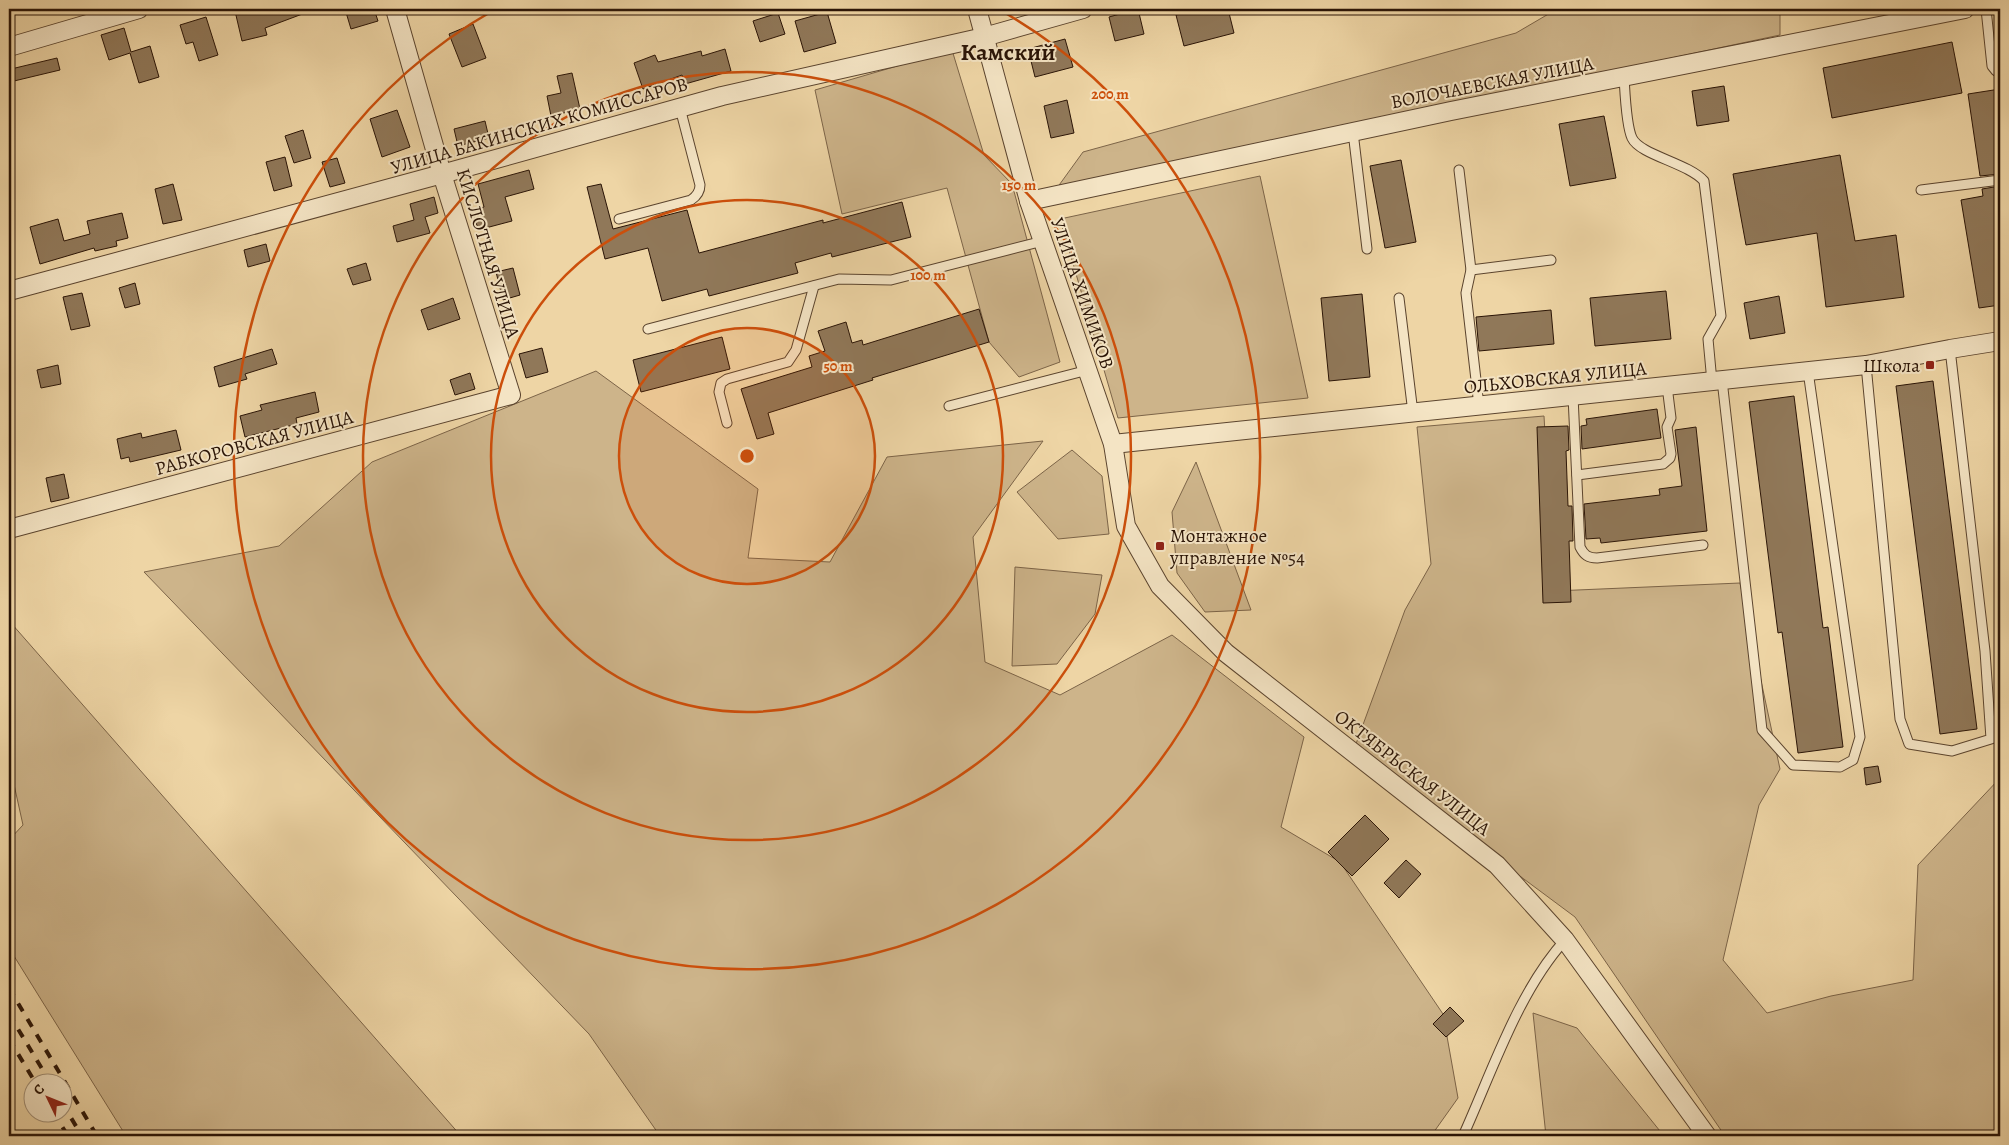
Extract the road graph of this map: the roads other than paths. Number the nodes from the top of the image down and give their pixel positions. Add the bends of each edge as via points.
1 (139, 9) edge
2 (395, 9) edge
3 (977, 9) edge
4 (1082, 9) edge
5 (1965, 9) edge
6 (1986, 9) edge
7 (984, 37) junction
8 (9, 47) edge
9 (2000, 71) edge
10 (1624, 77) junction
11 (680, 108) junction
12 (1353, 132) junction
13 (1459, 170) dead end
14 (442, 174) junction
15 (2000, 180) edge
16 (1921, 190) dead end
17 (1029, 201) junction
18 (619, 219) dead end
19 (1043, 240) junction
20 (1367, 249) dead end
21 (1551, 260) dead end
22 (1471, 270) junction
23 (814, 286) junction
24 (9, 291) edge
25 (1399, 298) dead end
26 (648, 329) dead end
27 (2000, 342) edge
28 (1950, 349) junction
29 (1866, 365) junction
30 (1088, 370) junction
31 (1808, 371) junction
32 (1717, 381) junction
33 (1667, 386) junction
34 (511, 395) joint
35 (1573, 396) junction
36 (949, 406) dead end
37 (1479, 406) junction
38 (1412, 413) junction
39 (727, 423) dead end
40 (1113, 444) junction
41 (1577, 475) junction
42 (9, 529) edge
43 (1703, 545) dead end
44 (1565, 940) junction
45 (1464, 1136) edge
46 (1707, 1136) edge

1 - 8 street
2 - 14 street, КИСЛОТНАЯ УЛИЦА
3 - 7 street, УЛИЦА ХИМИКОВ
4 - 7 street, УЛИЦА БАКИНСКИХ КОМИССАРОВ
5 - 10 street, ВОЛОЧАЕВСКАЯ УЛИЦА
6 - 9 lane via 1992,66
7 - 11 street, УЛИЦА БАКИНСКИХ КОМИССАРОВ
7 - 17 street, УЛИЦА ХИМИКОВ
10 - 12 street, ВОЛОЧАЕВСКАЯ УЛИЦА
10 - 32 lane via 1630,133 1636,144 1693,171 1704,181 1721,316 1708,339
11 - 14 street, УЛИЦА БАКИНСКИХ КОМИССАРОВ
11 - 18 lane via 700,190 691,200
12 - 17 street, ВОЛОЧАЕВСКАЯ УЛИЦА
12 - 20 lane
13 - 22 lane
14 - 24 street, УЛИЦА БАКИНСКИХ КОМИССАРОВ
14 - 34 street, КИСЛОТНАЯ УЛИЦА
15 - 16 lane
17 - 19 street, УЛИЦА ХИМИКОВ
19 - 23 lane via 891,280 839,280
19 - 30 street, УЛИЦА ХИМИКОВ
21 - 22 lane
22 - 37 lane via 1466,293
23 - 26 lane
23 - 39 lane via 796,350 788,362 721,382 719,392
25 - 38 lane
27 - 28 street, ОЛЬХОВСКАЯ УЛИЦА
28 - 29 street, ОЛЬХОВСКАЯ УЛИЦА
28 - 29 lane via 1985,651 1991,739 1952,751 1909,744 1900,720
29 - 31 street, ОЛЬХОВСКАЯ УЛИЦА
30 - 36 lane
30 - 40 street, УЛИЦА ХИМИКОВ
31 - 32 street, ОЛЬХОВСКАЯ УЛИЦА
31 - 32 lane via 1860,737 1854,760 1840,767 1793,765 1762,730
32 - 33 street, ОЛЬХОВСКАЯ УЛИЦА
33 - 35 street, ОЛЬХОВСКАЯ УЛИЦА
33 - 41 lane via 1671,454 1667,462
34 - 42 street, РАБКОРОВСКАЯ УЛИЦА
35 - 37 street, ОЛЬХОВСКАЯ УЛИЦА
35 - 41 lane
37 - 38 street, ОЛЬХОВСКАЯ УЛИЦА
38 - 40 street, ОЛЬХОВСКАЯ УЛИЦА
40 - 44 street, ОКТЯБРЬСКАЯ УЛИЦА via 1126,526 1160,586 1226,653 1497,865
41 - 43 lane via 1580,547 1589,558
44 - 45 lane via 1550,956 1523,1000
44 - 46 street, ОКТЯБРЬСКАЯ УЛИЦА

